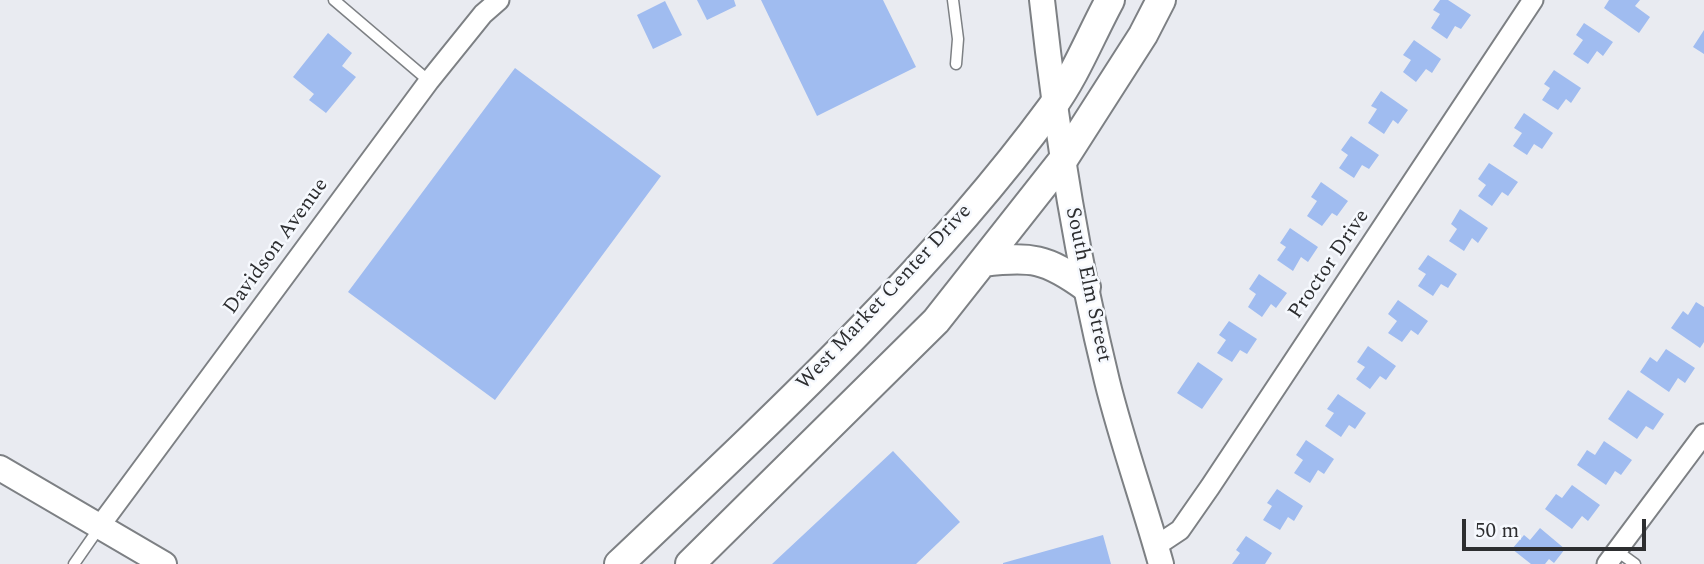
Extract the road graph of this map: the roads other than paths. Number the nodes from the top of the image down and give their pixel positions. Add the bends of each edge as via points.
1 (334, 0) edge
2 (499, 0) edge
3 (953, 0) edge
4 (1042, 0) edge
5 (1110, 0) edge
6 (1161, 0) edge
7 (1533, 0) edge
8 (956, 64) dead end
9 (429, 81) junction
10 (1054, 105) junction
11 (1063, 160) junction
12 (983, 262) junction
13 (1086, 287) junction
14 (1704, 435) edge
15 (0, 468) edge
16 (99, 527) junction
17 (1158, 555) edge
18 (1612, 557) edge
19 (74, 564) edge
20 (164, 564) edge
21 (619, 564) edge
22 (690, 564) edge
23 (1635, 564) edge

1 - 9 lane
2 - 9 street, Davidson Avenue
3 - 8 lane
4 - 10 street, South Elm Street
5 - 10 main road, West Market Center Drive
6 - 11 main road
7 - 17 street, Proctor Drive via 1210,487
9 - 16 street, Davidson Avenue
10 - 11 street, South Elm Street
10 - 21 main road, West Market Center Drive via 963,217 845,343
11 - 12 main road
11 - 13 street, South Elm Street
12 - 13 main road via 1024,257 1047,262
12 - 22 main road via 936,321
13 - 17 street, South Elm Street via 1108,384
14 - 18 street
15 - 16 street
16 - 19 lane
16 - 20 street
18 - 23 lane

